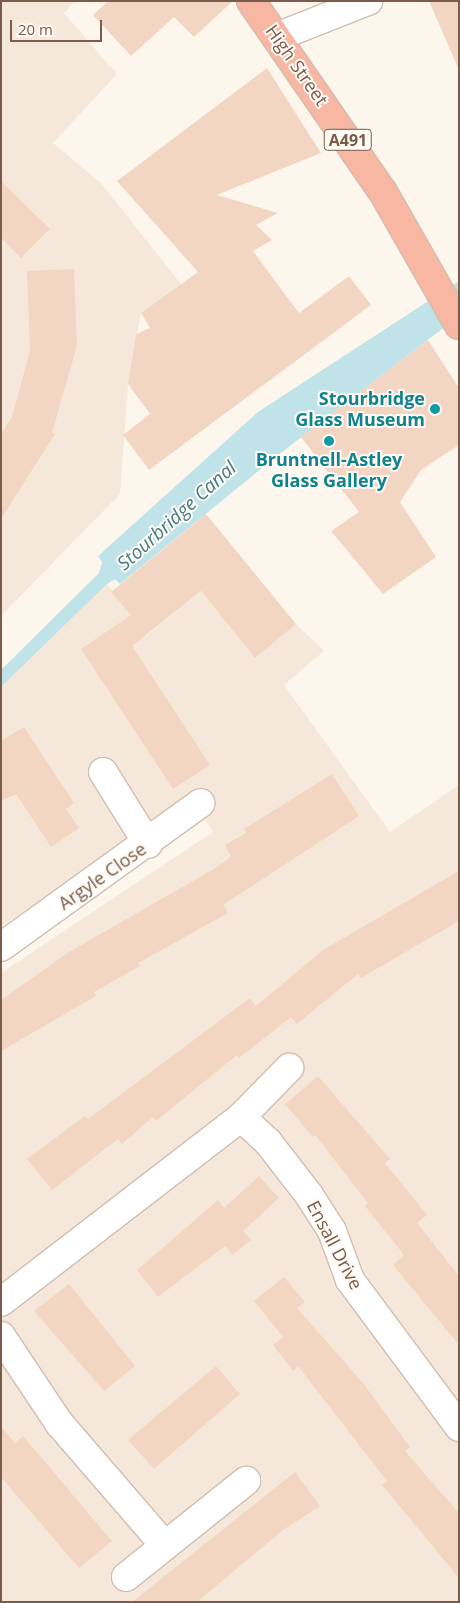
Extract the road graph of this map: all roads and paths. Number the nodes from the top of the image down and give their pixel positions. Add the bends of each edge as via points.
1 (368, 1) edge
2 (252, 2) edge
3 (279, 36) junction
4 (459, 325) edge
5 (103, 772) dead end
6 (200, 803) dead end
7 (148, 844) junction
8 (1, 947) edge
9 (289, 1068) dead end
10 (241, 1117) junction
11 (1, 1302) edge
12 (1, 1336) edge
13 (459, 1427) edge
14 (246, 1481) dead end
15 (165, 1546) junction
16 (126, 1577) dead end

1 - 3 street
2 - 3 highway, High Street / A491
3 - 4 highway, High Street / A491 via 383,192
5 - 7 street
6 - 7 street, Argyle Close
7 - 8 street, Argyle Close
9 - 10 street
10 - 11 street
10 - 13 street, Ensall Drive via 268,1142 309,1195 332,1231 350,1280
12 - 15 street via 58,1423
14 - 15 street
15 - 16 street

